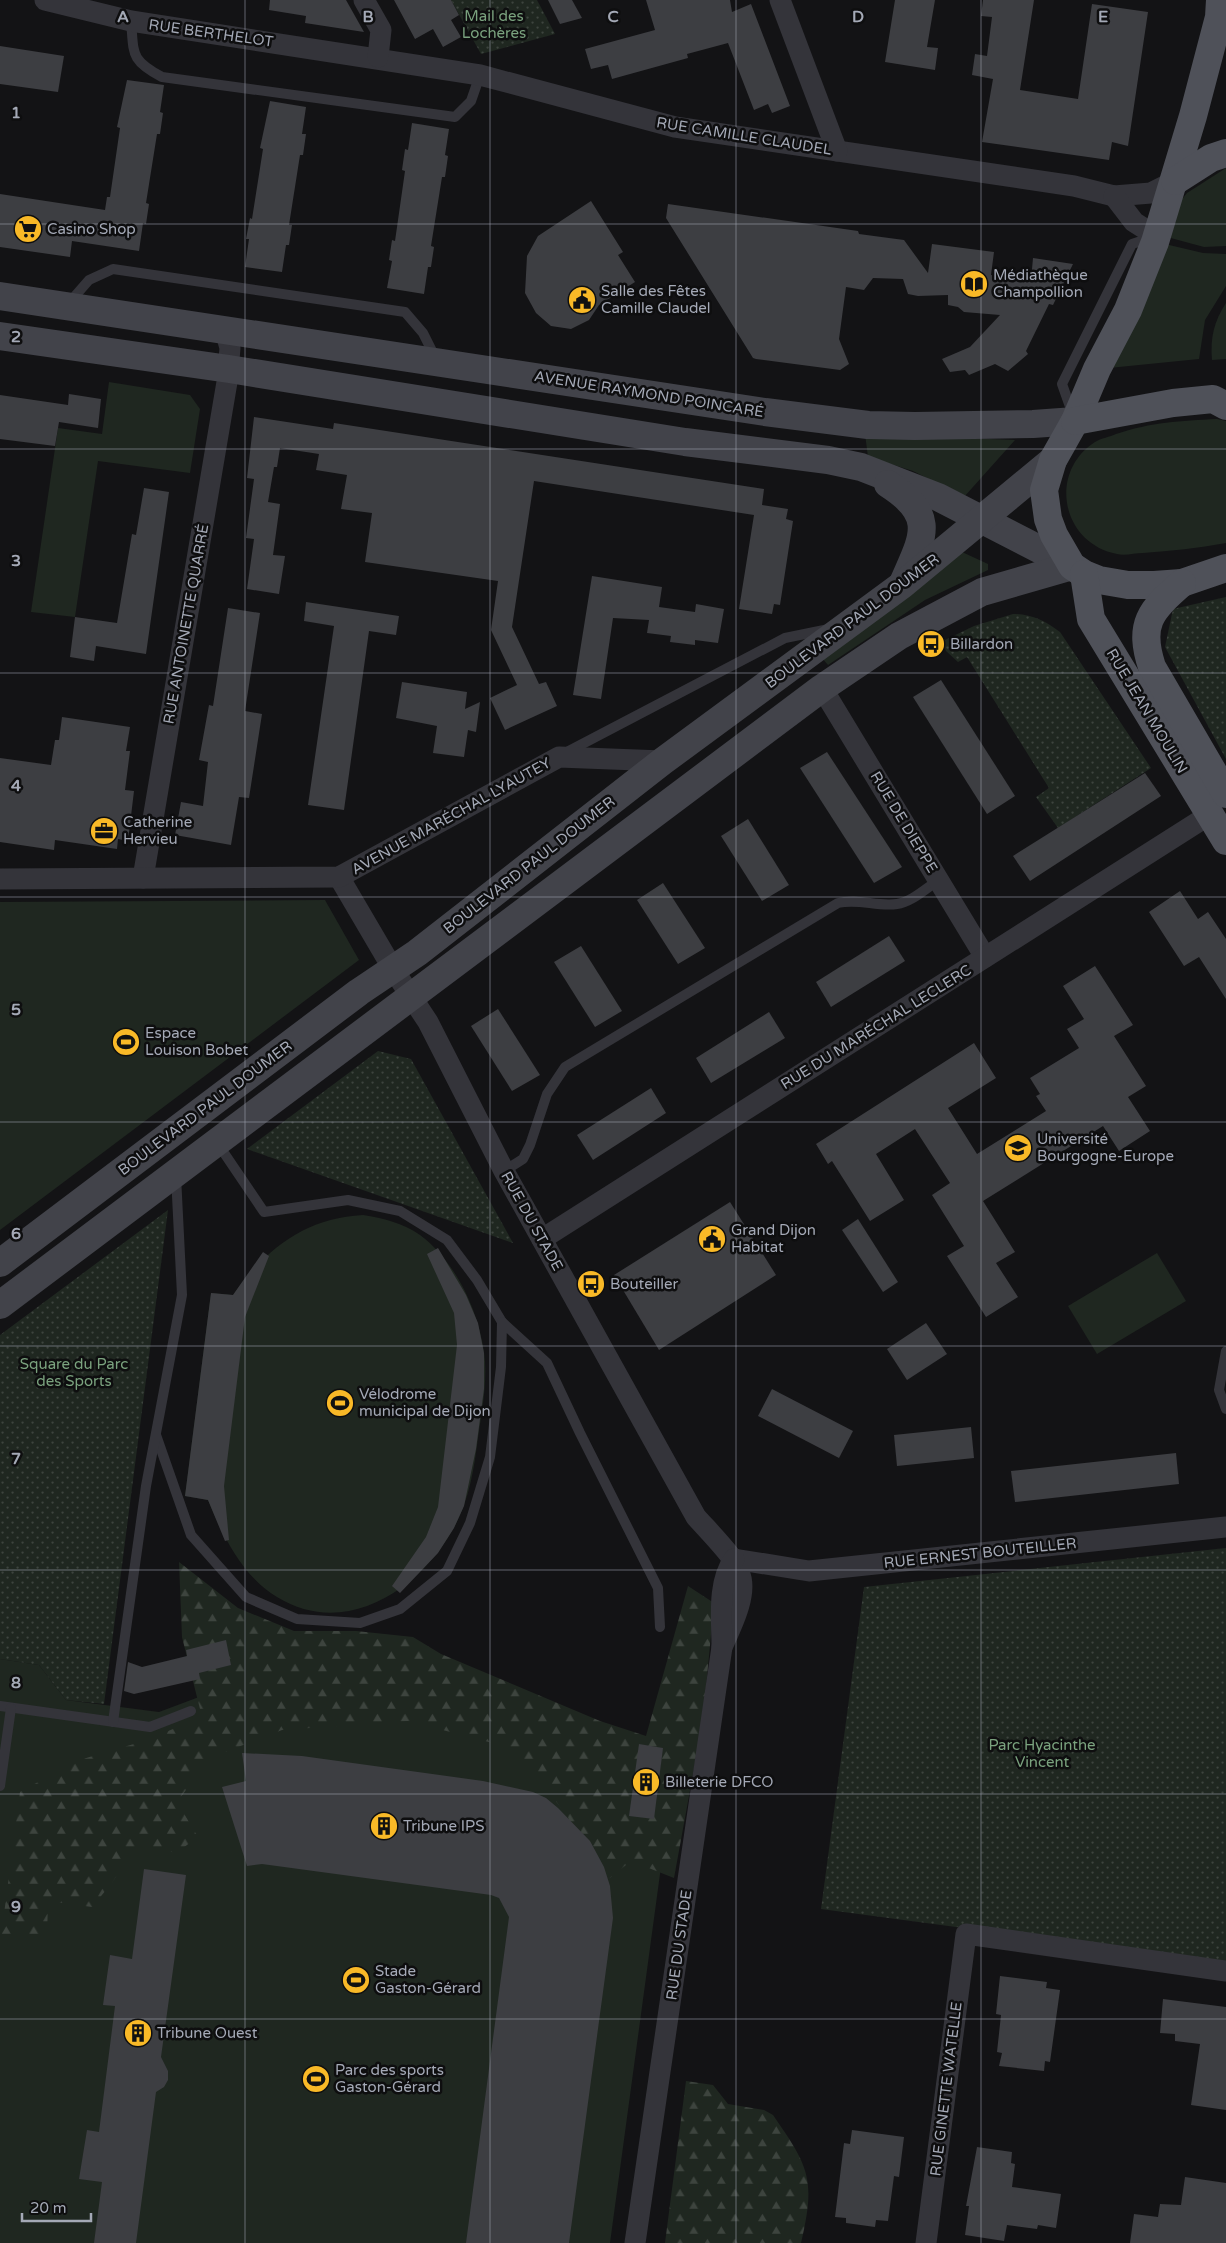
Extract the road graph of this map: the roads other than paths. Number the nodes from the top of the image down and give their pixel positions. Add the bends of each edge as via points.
1 (45, 0) edge
2 (364, 0) edge
3 (780, 0) edge
4 (1220, 0) edge
5 (108, 8) edge
6 (131, 21) junction
7 (378, 57) junction
8 (480, 75) junction
9 (837, 151) junction
10 (1226, 153) edge
11 (1175, 181) junction
12 (1114, 196) junction
13 (1156, 236) junction
14 (0, 296) edge
15 (67, 305) junction
16 (225, 330) junction
17 (0, 336) edge
18 (438, 362) junction
19 (229, 370) junction
20 (1222, 401) edge
21 (1075, 421) junction
22 (1053, 460) junction
23 (861, 467) junction
24 (982, 521) junction
25 (1226, 568) edge
26 (1078, 570) junction
27 (1182, 583) junction
28 (902, 585) junction
29 (849, 625) junction
30 (822, 688) junction
31 (558, 757) junction
32 (662, 761) junction
33 (1226, 794) edge
34 (1209, 815) junction
35 (1226, 841) edge
36 (340, 877) junction
37 (143, 878) junction
38 (0, 880) edge
39 (939, 880) junction
40 (985, 957) junction
41 (393, 969) junction
42 (412, 996) junction
43 (217, 1143) junction
44 (504, 1171) junction
45 (176, 1172) junction
46 (542, 1239) junction
47 (0, 1262) edge
48 (0, 1305) edge
49 (502, 1322) junction
50 (1226, 1351) edge
51 (1226, 1409) edge
52 (156, 1435) junction
53 (1226, 1526) edge
54 (734, 1559) junction
55 (660, 1627) dead end
56 (5, 1707) edge
57 (190, 1711) dead end
58 (113, 1722) junction
59 (0, 1786) edge
60 (1226, 1971) edge
61 (635, 2243) edge
62 (926, 2243) edge

1 - 5 street, RUE BERTHELOT
2 - 7 street via 381,30
3 - 9 street
4 - 11 main road, RUE JEAN MOULIN via 1219,17
5 - 6 street, RUE BERTHELOT
6 - 7 street, RUE BERTHELOT
6 - 8 lane via 135,56 142,67 162,76 454,117 471,101
7 - 8 street, RUE CAMILLE CLAUDEL
8 - 9 street, RUE CAMILLE CLAUDEL via 676,128
9 - 12 street, RUE CAMILLE CLAUDEL via 1074,186
10 - 11 main road via 1211,158
11 - 12 street, RUE CAMILLE CLAUDEL via 1151,193
11 - 13 main road, RUE JEAN MOULIN
12 - 13 street via 1134,222
13 - 21 main road, RUE JEAN MOULIN via 1128,310 1097,369
14 - 15 main road, AVENUE RAYMOND POINCARÉ
15 - 16 main road, AVENUE RAYMOND POINCARÉ
15 - 18 lane via 88,280 113,269 405,312 423,333
16 - 18 main road, AVENUE RAYMOND POINCARÉ
16 - 19 street via 230,348
17 - 19 main road
18 - 21 main road, AVENUE RAYMOND POINCARÉ via 868,424 949,426
19 - 23 main road via 675,441
19 - 37 street, RUE ANTOINETTE QUARRÉ
20 - 21 main road via 1173,403
21 - 22 main road, RUE JEAN MOULIN
22 - 24 main road, BOULEVARD PAUL DOUMER
22 - 26 main road, RUE JEAN MOULIN via 1044,490 1048,518
23 - 24 main road via 938,497
23 - 28 main road via 908,499 922,520 923,530
24 - 26 main road
24 - 28 main road, BOULEVARD PAUL DOUMER
25 - 27 main road
26 - 27 main road via 1099,580 1128,585
26 - 30 main road via 982,592 899,636
26 - 34 main road, RUE JEAN MOULIN via 1091,618
27 - 33 main road, RUE JEAN MOULIN via 1154,610 1147,623 1146,647 1152,667
28 - 29 main road, BOULEVARD PAUL DOUMER
29 - 31 lane via 785,638
29 - 32 main road, BOULEVARD PAUL DOUMER
30 - 39 street, RUE DE DIEPPE
30 - 42 main road
31 - 32 street, AVENUE MARÉCHAL LYAUTEY
31 - 36 street, AVENUE MARÉCHAL LYAUTEY
32 - 41 main road, BOULEVARD PAUL DOUMER
34 - 35 main road, RUE JEAN MOULIN
34 - 40 street, RUE DU MARÉCHAL LECLERC
36 - 37 street, AVENUE MARÉCHAL LYAUTEY
36 - 41 street, RUE DU STADE
37 - 38 street, AVENUE MARÉCHAL LYAUTEY
39 - 40 street, RUE DE DIEPPE
39 - 44 lane via 899,904 850,900 838,903 566,1067 547,1094 523,1159
40 - 46 street, RUE DU MARÉCHAL LECLERC
41 - 42 street, RUE DU STADE
41 - 47 main road, BOULEVARD PAUL DOUMER
42 - 43 main road
42 - 44 street, RUE DU STADE
43 - 45 main road
43 - 49 lane via 264,1212 348,1200 400,1211 447,1240 477,1280
44 - 46 street, RUE DU STADE
45 - 48 main road
45 - 52 lane via 182,1295
46 - 54 street, RUE DU STADE via 696,1516
49 - 52 lane via 501,1367 490,1456 470,1523 447,1571 400,1609 360,1623 297,1619 246,1596 191,1535
49 - 55 lane via 547,1363 658,1588
50 - 51 lane via 1219,1390
52 - 58 lane
53 - 54 street, RUE ERNEST BOUTEILLER via 809,1571
54 - 61 street, RUE DU STADE via 741,1572 742,1594 740,1607 722,1646
56 - 58 lane
56 - 59 lane
57 - 58 lane via 150,1727
60 - 62 street, RUE GINETTE WATELLE via 966,1934

